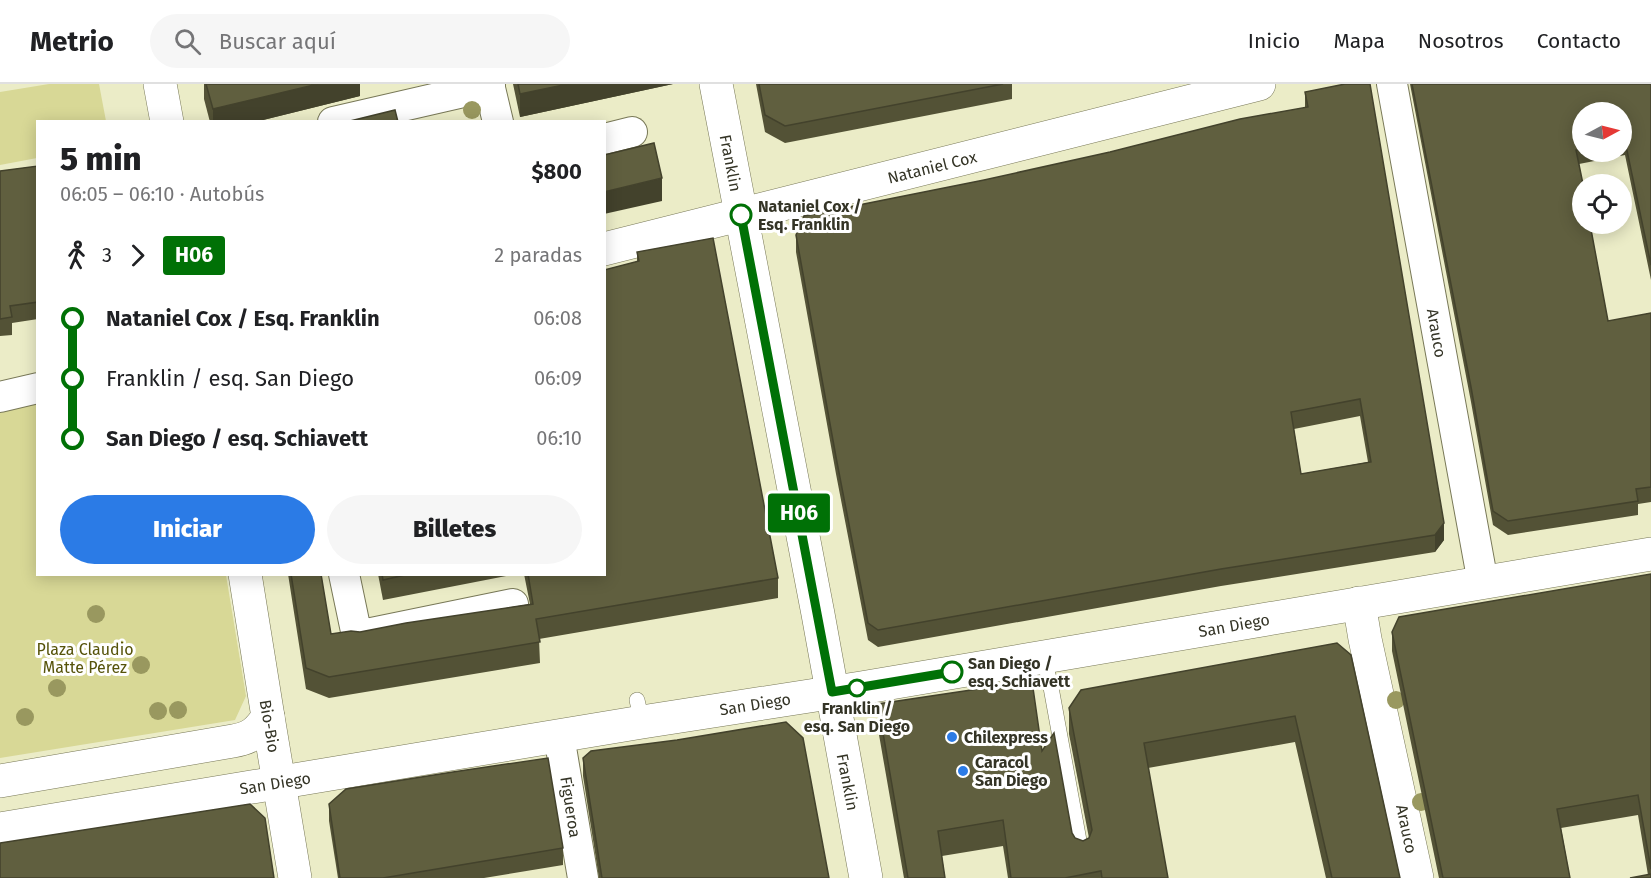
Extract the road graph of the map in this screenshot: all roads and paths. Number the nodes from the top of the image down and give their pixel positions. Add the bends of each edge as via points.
1 (160, 84) edge
2 (716, 84) edge
3 (1259, 84) edge
4 (1392, 84) edge
5 (490, 85) edge
6 (167, 120) edge
7 (341, 120) edge
8 (498, 120) edge
9 (741, 215) junction
10 (606, 249) edge
11 (36, 388) edge
12 (0, 397) edge
13 (1651, 554) edge
14 (245, 576) edge
15 (344, 576) edge
16 (1483, 583) junction
17 (1359, 603) junction
18 (513, 604) edge
19 (1043, 657) junction
20 (832, 692) junction
21 (268, 717) junction
22 (559, 736) junction
23 (0, 781) edge
24 (279, 783) junction
25 (0, 829) edge
26 (1082, 857) edge
27 (295, 878) edge
28 (583, 878) edge
29 (866, 878) edge
30 (1417, 878) edge

1 - 6 main road
2 - 9 main road, Franklin
3 - 9 main road, Nataniel Cox
4 - 16 street, Arauco
5 - 7 street
5 - 8 street
9 - 10 main road, Nataniel Cox
9 - 20 main road, Franklin
11 - 12 street
13 - 16 main road, San Diego
14 - 21 main road, Bio-Bio
15 - 18 street via 357,636
16 - 17 main road, San Diego
17 - 19 main road, San Diego
17 - 30 main road, Arauco
19 - 20 main road, San Diego
19 - 26 lane
20 - 22 main road, San Diego via 639,711
20 - 29 main road, Franklin
21 - 23 main road via 248,738
21 - 24 main road, Bio-Bio
22 - 24 main road, San Diego
22 - 28 street, Figueroa
24 - 25 main road, San Diego
24 - 27 main road, Bio-Bio

